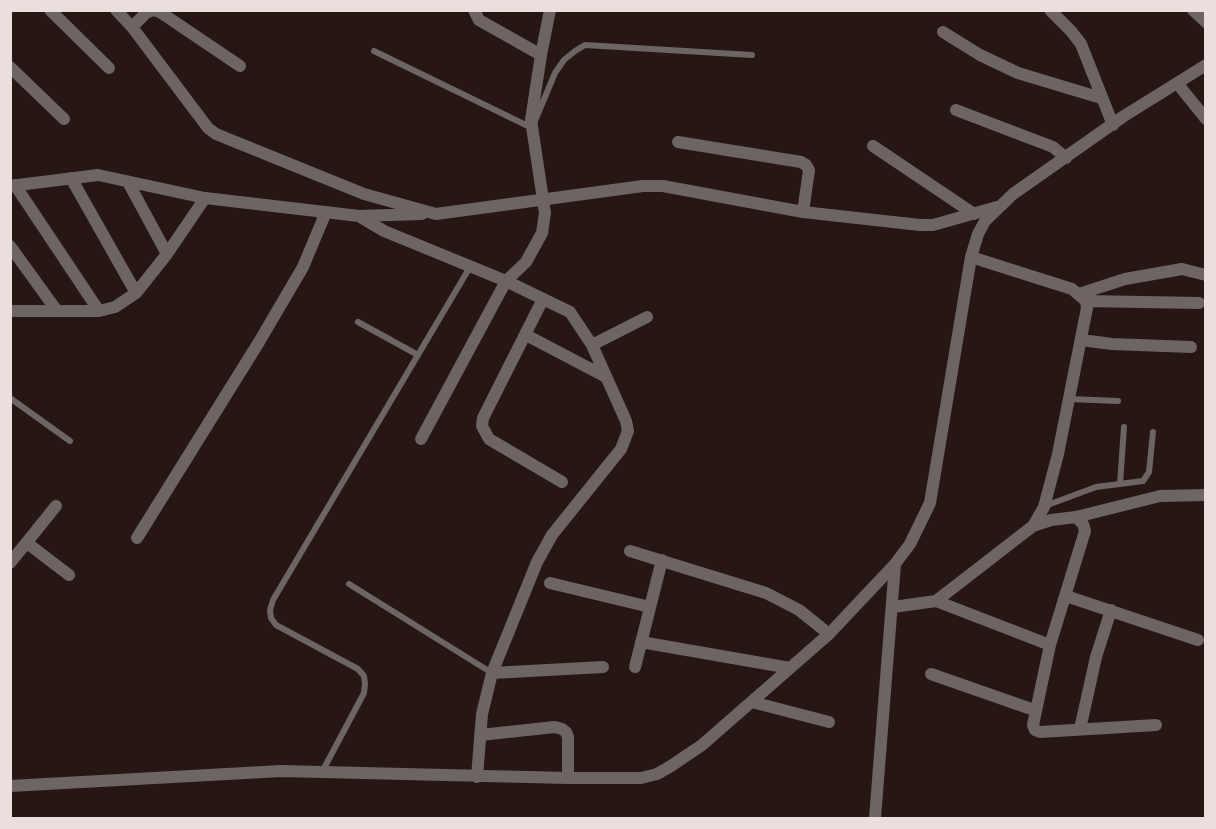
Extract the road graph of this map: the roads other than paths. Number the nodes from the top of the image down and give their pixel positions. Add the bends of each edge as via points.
1 (50, 10) edge
2 (116, 10) edge
3 (153, 10) edge
4 (474, 10) edge
5 (550, 10) edge
6 (1050, 10) edge
7 (1193, 10) edge
8 (1206, 22) edge
9 (132, 27) junction
10 (943, 32) dead end
11 (374, 51) dead end
12 (541, 55) junction
13 (752, 55) dead end
14 (1206, 65) edge
15 (240, 66) dead end
16 (10, 67) edge
17 (109, 68) dead end
18 (1177, 83) junction
19 (1101, 98) junction
20 (956, 110) dead end
21 (64, 119) dead end
22 (1206, 119) edge
23 (1113, 125) junction
24 (532, 128) junction
25 (678, 142) dead end
26 (873, 146) dead end
27 (1066, 158) junction
28 (71, 178) junction
29 (128, 182) junction
30 (13, 186) edge
31 (205, 198) junction
32 (543, 200) junction
33 (998, 207) junction
34 (326, 212) junction
35 (803, 213) junction
36 (436, 214) junction
37 (974, 214) junction
38 (359, 216) junction
39 (10, 246) edge
40 (167, 254) junction
41 (971, 256) junction
42 (470, 267) junction
43 (1206, 274) edge
44 (506, 281) junction
45 (136, 293) junction
46 (1082, 297) junction
47 (543, 299) junction
48 (1199, 303) dead end
49 (57, 310) junction
50 (10, 311) edge
51 (99, 311) junction
52 (647, 317) dead end
53 (358, 322) dead end
54 (526, 335) junction
55 (1081, 340) junction
56 (592, 345) junction
57 (1191, 347) dead end
58 (418, 355) junction
59 (606, 377) junction
60 (10, 398) edge
61 (1069, 399) junction
62 (1118, 401) dead end
63 (1124, 427) dead end
64 (1154, 432) dead end
65 (421, 439) dead end
66 (70, 441) dead end
67 (562, 482) dead end
68 (1120, 484) junction
69 (1206, 495) edge
70 (56, 506) dead end
71 (1044, 507) junction
72 (1076, 517) junction
73 (1033, 526) junction
74 (137, 538) dead end
75 (27, 543) junction
76 (630, 550) dead end
77 (662, 560) junction
78 (10, 563) edge
79 (896, 564) junction
80 (69, 575) dead end
81 (550, 583) dead end
82 (350, 584) dead end
83 (1066, 596) junction
84 (936, 601) junction
85 (650, 607) junction
86 (892, 607) junction
87 (1110, 610) junction
88 (829, 634) junction
89 (1198, 640) dead end
90 (641, 642) junction
91 (1050, 645) junction
92 (603, 667) dead end
93 (635, 667) dead end
94 (790, 668) junction
95 (492, 673) junction
96 (931, 674) dead end
97 (752, 702) junction
98 (1035, 710) junction
99 (830, 722) dead end
100 (1156, 725) dead end
101 (1080, 729) junction
102 (480, 735) junction
103 (321, 772) junction
104 (477, 777) junction
105 (568, 778) junction
106 (10, 786) edge
107 (875, 819) edge

1 - 17 street
2 - 9 street
3 - 9 street
3 - 15 street
4 - 12 street via 479,20
5 - 12 street
6 - 19 street via 1081,44
7 - 8 street
9 - 36 street via 216,134 364,194
10 - 19 street via 1018,73
11 - 24 lane
12 - 24 street
13 - 24 lane via 585,45 564,60 555,73
14 - 18 street
16 - 21 street
18 - 22 street
18 - 23 street
19 - 23 street
20 - 27 street via 1053,147
23 - 27 street
24 - 32 street
25 - 35 street via 801,162 809,170
26 - 37 street
27 - 33 street
28 - 29 street via 98,176
28 - 30 street
28 - 45 street
29 - 31 street
29 - 40 street
30 - 51 street
31 - 34 street
31 - 40 street
32 - 35 street via 663,186
32 - 36 street
32 - 44 street via 542,233 526,262
33 - 37 street
33 - 41 street via 985,221
34 - 38 street
34 - 74 street via 303,267
35 - 37 street via 920,225
36 - 38 street
38 - 42 street via 384,231
39 - 49 street
40 - 45 street
41 - 46 street via 1072,289
41 - 79 street via 930,504
42 - 44 street
42 - 58 lane
43 - 46 street via 1182,269 1125,279
44 - 47 street
44 - 65 street
45 - 51 street via 115,307
46 - 48 street
46 - 55 street via 1087,308
47 - 54 street
47 - 56 street via 570,312
49 - 50 street
49 - 51 street
52 - 56 street
53 - 58 lane
54 - 59 street
54 - 67 street via 482,426 489,440
55 - 57 street
55 - 61 street
56 - 59 street
58 - 103 lane via 270,610 276,625 358,669 364,676 363,693
59 - 95 street via 626,421 626,439 544,548
60 - 66 lane
61 - 62 lane
61 - 71 street
63 - 68 lane
64 - 68 lane via 1147,477 1137,483
68 - 71 lane via 1096,488
69 - 72 street via 1160,496
70 - 75 street
71 - 73 street
72 - 73 street via 1051,519
72 - 83 street via 1085,531
73 - 84 street
75 - 78 street
75 - 80 street
76 - 77 street
77 - 85 street
77 - 88 street via 766,593 799,610
79 - 86 street
79 - 88 street
81 - 85 street
82 - 95 lane
83 - 87 street
83 - 91 street
84 - 86 street
84 - 91 street
85 - 90 street
86 - 107 street
87 - 89 street
87 - 101 street
88 - 94 street
90 - 93 street
90 - 94 street
91 - 98 street
92 - 95 street
94 - 97 street
95 - 102 street
96 - 98 street
97 - 99 street
97 - 105 street via 702,745 657,774 641,778
98 - 101 street via 1035,730
100 - 101 street
102 - 104 street
102 - 105 street via 562,729 568,737
103 - 104 street
103 - 106 street
104 - 105 street

